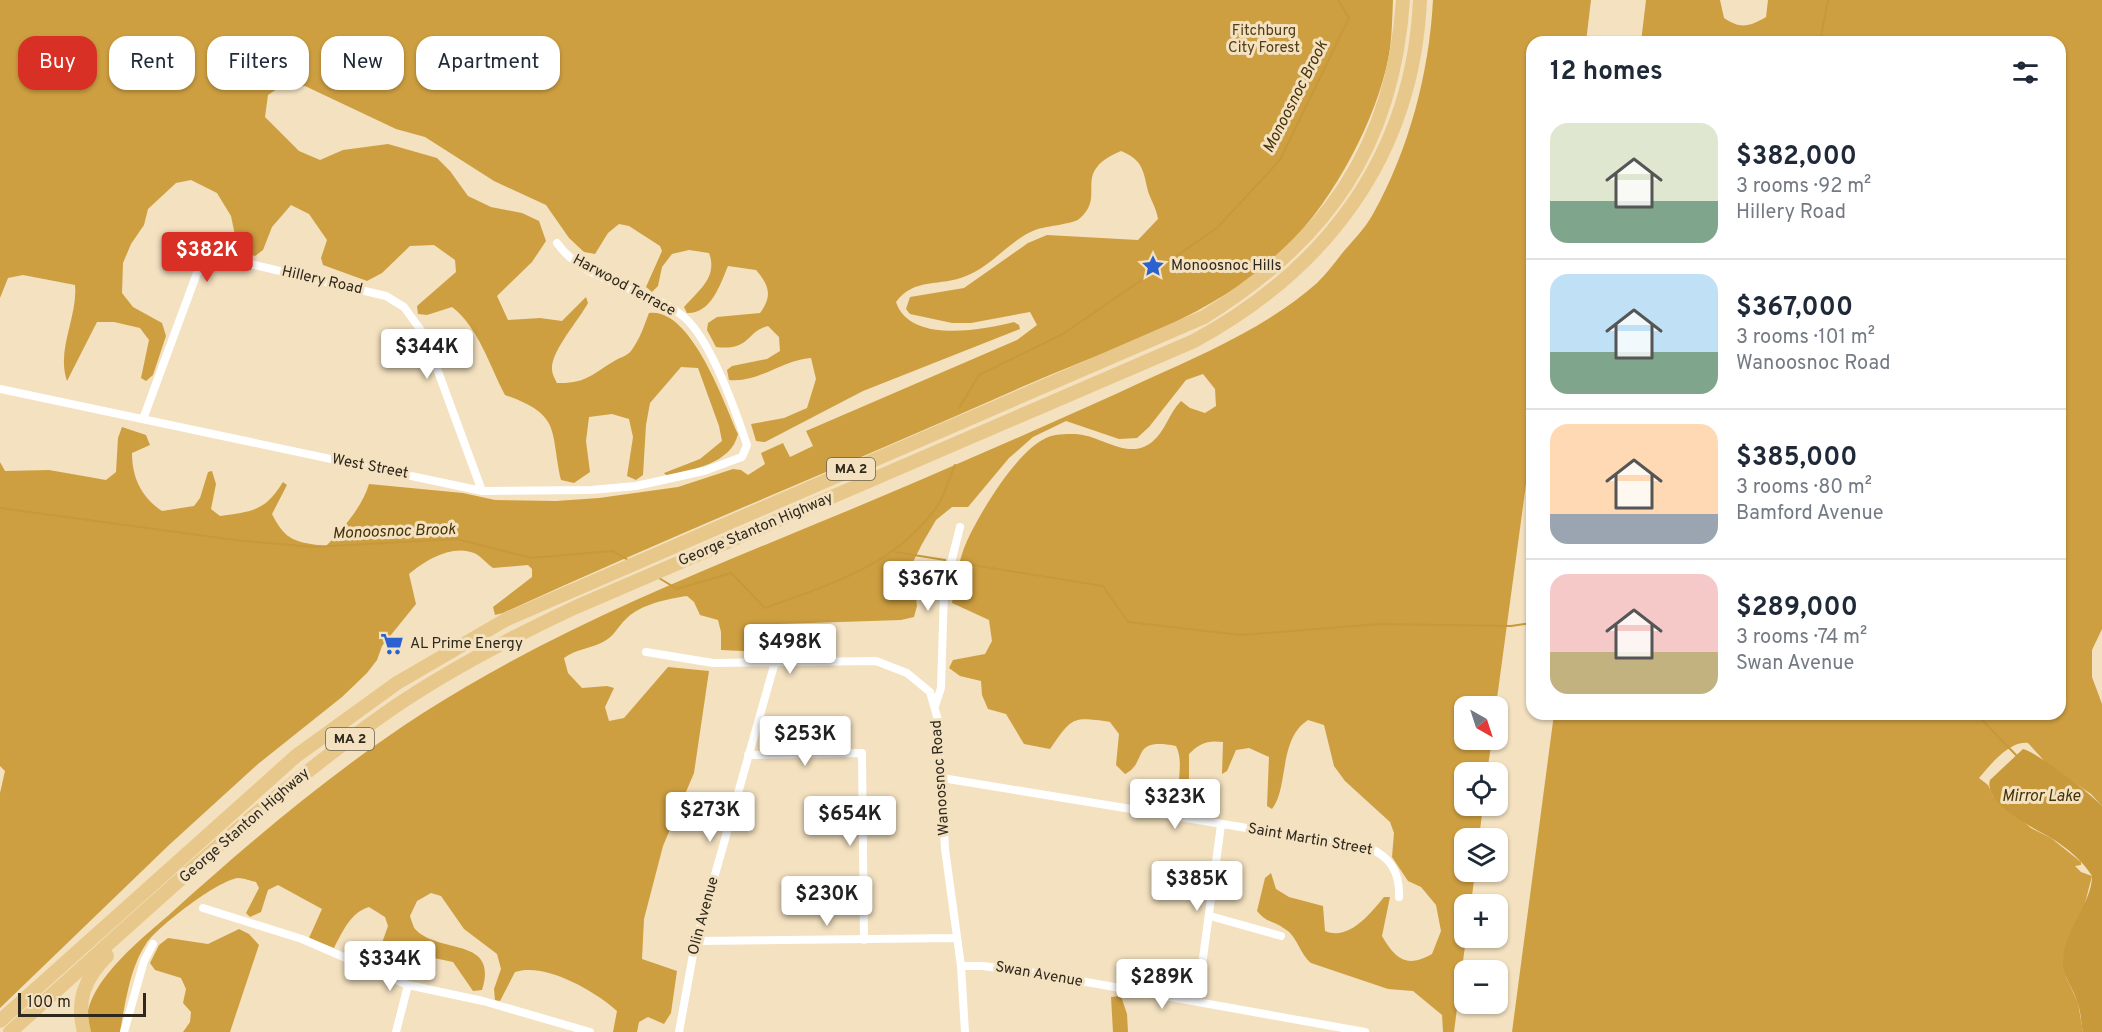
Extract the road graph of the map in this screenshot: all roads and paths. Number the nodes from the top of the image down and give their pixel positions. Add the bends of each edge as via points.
1 (1403, 0) edge
2 (1420, 0) edge
3 (557, 243) dead end
4 (0, 389) edge
5 (143, 418) junction
6 (742, 457) joint
7 (483, 491) junction
8 (960, 527) dead end
9 (646, 652) dead end
10 (775, 662) junction
11 (935, 707) junction
12 (748, 755) junction
13 (942, 778) junction
14 (1221, 825) junction
15 (170, 891) junction
16 (1399, 897) dead end
17 (203, 908) dead end
18 (1210, 916) junction
19 (1281, 936) dead end
20 (956, 938) junction
21 (864, 940) junction
22 (697, 941) junction
23 (153, 944) dead end
24 (961, 966) junction
25 (408, 986) junction
26 (1197, 1002) junction
27 (0, 1021) edge
28 (10, 1032) edge
29 (84, 1032) edge
30 (124, 1032) edge
31 (396, 1032) edge
32 (590, 1032) edge
33 (679, 1032) edge
34 (965, 1032) edge
35 (1365, 1032) edge

1 - 27 highway, George Stanton Highway / MA 2 via 1391,83 1371,139 1349,182 1300,244 1232,299 1204,317 468,640 398,683 296,756
2 - 15 highway, George Stanton Highway / MA 2 via 1416,50 1406,96 1378,162 1340,222 1316,251 1261,300 1194,341 537,625 390,710 276,797
3 - 6 street, Harwood Terrace via 568,257 592,273 671,309 686,320 711,359 742,429 747,445
4 - 5 street, West Street
5 - 7 street, West Street
5 - 7 street, Hillery Road via 197,273 213,259 229,259 386,296 404,307 426,336
6 - 7 street, West Street via 704,471 636,486
8 - 11 street, Wanoosnoc Road via 944,591 941,688
9 - 10 street via 713,663
10 - 11 street via 881,663 916,680 930,692
10 - 12 street, Olin Avenue
11 - 13 street, Wanoosnoc Road
12 - 21 street via 862,753
12 - 22 street, Olin Avenue
13 - 14 street, Saint Martin Street
13 - 20 street, Wanoosnoc Road via 945,849
14 - 16 street, Saint Martin Street via 1379,852 1394,868
14 - 18 street
15 - 28 highway, George Stanton Highway / MA 2
15 - 29 highway via 92,973 81,997
17 - 25 street via 302,939
18 - 19 street
18 - 26 street
20 - 21 street
20 - 24 street, Wanoosnoc Road
21 - 22 street
22 - 33 street, Olin Avenue
23 - 30 street via 144,961
24 - 26 street, Swan Avenue via 1036,973
24 - 34 street, Wanoosnoc Road
25 - 31 street
25 - 32 street via 483,1001
26 - 35 street, Swan Avenue

